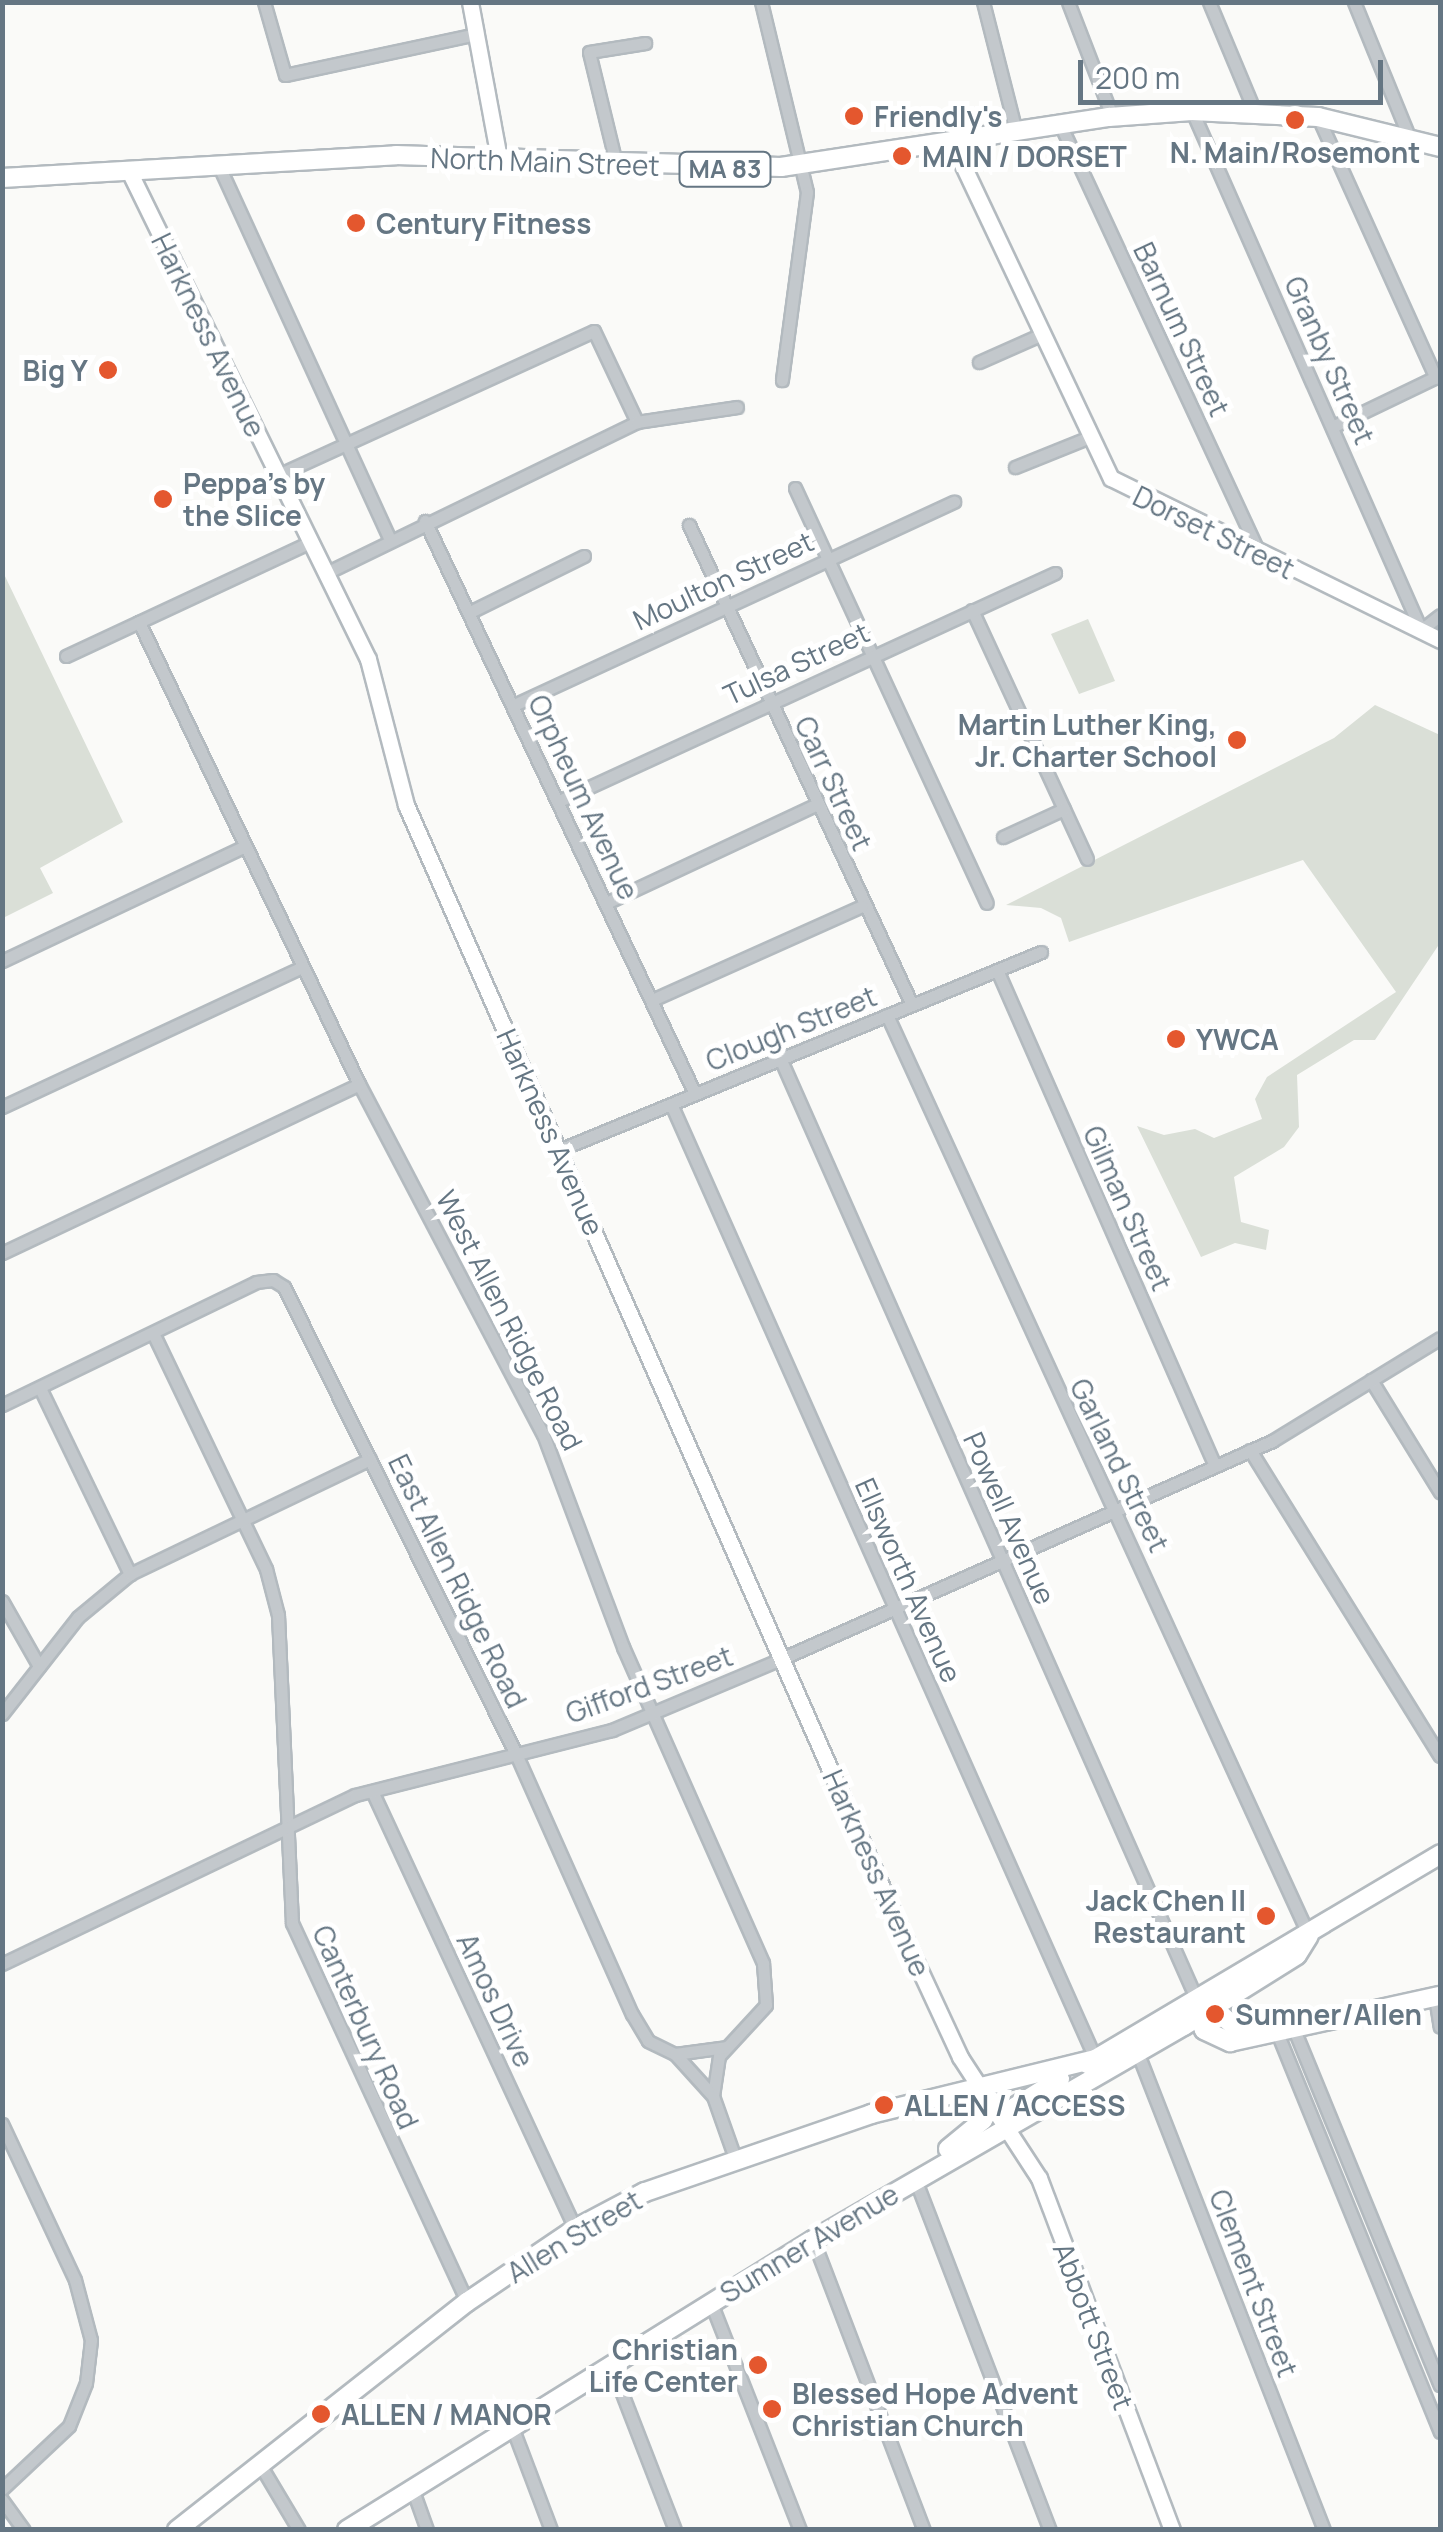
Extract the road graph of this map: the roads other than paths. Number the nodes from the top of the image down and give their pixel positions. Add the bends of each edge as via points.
1 (264, 2) edge
2 (761, 2) edge
3 (983, 2) edge
4 (1068, 2) edge
5 (1209, 2) edge
6 (1354, 2) edge
7 (475, 3) edge
8 (476, 34) junction
9 (645, 43) dead end
10 (1192, 112) junction
11 (1256, 112) junction
12 (1112, 116) junction
13 (1318, 118) junction
14 (1060, 124) junction
15 (1016, 131) junction
16 (1410, 139) junction
17 (951, 140) junction
18 (1440, 147) edge
19 (499, 158) junction
20 (616, 163) junction
21 (218, 164) junction
22 (800, 165) junction
23 (130, 173) junction
24 (2, 178) edge
25 (1040, 335) junction
26 (978, 362) dead end
27 (1438, 376) edge
28 (782, 380) dead end
29 (737, 407) dead end
30 (637, 422) junction
31 (1332, 426) junction
32 (1088, 438) junction
33 (345, 444) junction
34 (1015, 467) dead end
35 (278, 474) junction
36 (794, 488) dead end
37 (954, 502) dead end
38 (425, 521) junction
39 (688, 525) dead end
40 (389, 538) junction
41 (310, 542) junction
42 (1259, 554) junction
43 (584, 556) dead end
44 (826, 559) junction
45 (326, 573) junction
46 (1055, 573) dead end
47 (725, 606) junction
48 (972, 610) junction
49 (470, 612) junction
50 (1440, 616) edge
51 (139, 622) junction
52 (1420, 630) junction
53 (1440, 640) edge
54 (66, 656) dead end
55 (871, 656) junction
56 (769, 702) junction
57 (514, 705) junction
58 (559, 802) junction
59 (816, 805) junction
60 (1064, 809) junction
61 (1003, 837) dead end
62 (245, 846) junction
63 (1087, 859) dead end
64 (606, 903) junction
65 (987, 903) dead end
66 (862, 906) junction
67 (1041, 952) dead end
68 (2, 960) edge
69 (302, 967) junction
70 (997, 970) junction
71 (652, 1000) junction
72 (912, 1005) junction
73 (887, 1015) junction
74 (780, 1058) junction
75 (358, 1084) junction
76 (695, 1094) junction
77 (671, 1104) junction
78 (2, 1106) edge
79 (559, 1150) junction
80 (2, 1254) edge
81 (154, 1334) junction
82 (1440, 1338) edge
83 (1372, 1380) junction
84 (40, 1388) junction
85 (2, 1404) edge
86 (1250, 1450) junction
87 (370, 1459) junction
88 (1216, 1466) junction
89 (1440, 1492) edge
90 (1111, 1514) junction
91 (242, 1520) junction
92 (1003, 1562) junction
93 (130, 1574) junction
94 (2, 1600) edge
95 (894, 1609) junction
96 (783, 1658) junction
97 (38, 1666) junction
98 (2, 1714) edge
99 (654, 1714) junction
100 (516, 1754) junction
101 (1440, 1756) edge
102 (372, 1791) junction
103 (283, 1829) junction
104 (1440, 1854) edge
105 (1309, 1936) junction
106 (2, 1964) edge
107 (1196, 1998) junction
108 (1439, 1998) edge
109 (1217, 2005) junction
110 (1196, 2018) junction
111 (1440, 2026) edge
112 (1280, 2029) junction
113 (726, 2047) junction
114 (676, 2054) junction
115 (1138, 2054) junction
116 (1099, 2066) junction
117 (713, 2096) junction
118 (988, 2100) junction
119 (2, 2124) edge
120 (1008, 2127) junction
121 (736, 2161) junction
122 (914, 2179) junction
123 (574, 2230) junction
124 (813, 2240) junction
125 (1386, 2253) junction
126 (1368, 2259) junction
127 (467, 2302) junction
128 (711, 2303) junction
129 (611, 2365) junction
130 (1440, 2385) edge
131 (512, 2424) junction
132 (1440, 2432) edge
133 (262, 2468) junction
134 (412, 2488) junction
135 (2, 2490) edge
136 (2, 2500) edge
137 (24, 2530) edge
138 (177, 2530) edge
139 (299, 2530) edge
140 (347, 2530) edge
141 (427, 2530) edge
142 (551, 2530) edge
143 (676, 2530) edge
144 (800, 2530) edge
145 (924, 2530) edge
146 (1050, 2530) edge
147 (1172, 2530) edge
148 (1324, 2530) edge

1 - 8 street via 285,74
2 - 22 street
3 - 15 street
4 - 12 street
5 - 11 street
6 - 16 street
7 - 8 main road
8 - 19 main road
9 - 20 street via 589,52
10 - 11 main road, North Main Street / MA 83
10 - 12 main road, North Main Street / MA 83
10 - 31 street, Granby Street
11 - 13 main road, North Main Street / MA 83
12 - 14 main road, North Main Street / MA 83
13 - 16 main road, North Main Street / MA 83
13 - 27 street
14 - 15 main road, North Main Street / MA 83
14 - 42 street, Barnum Street
15 - 17 main road, North Main Street / MA 83
16 - 18 main road, North Main Street / MA 83
17 - 22 main road, North Main Street / MA 83
17 - 25 main road, Dorset Street
19 - 20 main road, North Main Street / MA 83
19 - 21 main road, North Main Street / MA 83
20 - 22 main road, North Main Street / MA 83
21 - 23 main road, North Main Street / MA 83
21 - 33 street
22 - 28 street via 806,204
23 - 24 main road, North Main Street / MA 83
23 - 35 main road, Harkness Avenue
25 - 26 street
25 - 32 main road, Dorset Street
27 - 31 street
29 - 30 street
30 - 33 street via 594,331
30 - 38 street
31 - 52 street, Granby Street
32 - 34 street
32 - 42 main road, Dorset Street via 1121,487
33 - 35 street
33 - 40 street
35 - 41 main road, Harkness Avenue
36 - 44 street
37 - 44 street, Moulton Street
38 - 40 street
38 - 49 street, Orpheum Avenue
39 - 47 street, Carr Street
40 - 45 street
41 - 45 main road, Harkness Avenue
41 - 51 street
42 - 52 main road, Dorset Street
43 - 49 street
44 - 47 street, Moulton Street
44 - 55 street
45 - 79 main road, Harkness Avenue via 376,682 389,758 406,805
46 - 48 street, Tulsa Street
47 - 56 street, Carr Street
47 - 57 street, Moulton Street
48 - 55 street, Tulsa Street
48 - 60 street
49 - 57 street, Orpheum Avenue
50 - 52 street
51 - 54 street
51 - 62 street, West Allen Ridge Road
52 - 53 main road, Dorset Street
55 - 56 street, Tulsa Street
55 - 65 street
56 - 58 street, Tulsa Street
56 - 59 street, Carr Street
57 - 58 street, Orpheum Avenue
58 - 64 street, Orpheum Avenue
59 - 64 street
59 - 66 street, Carr Street
60 - 61 street
60 - 63 street
62 - 68 street
62 - 69 street, West Allen Ridge Road
64 - 71 street, Orpheum Avenue
66 - 71 street
66 - 72 street, Carr Street
67 - 70 street, Clough Street
69 - 75 street, West Allen Ridge Road
69 - 78 street
70 - 72 street, Clough Street
70 - 88 street, Gilman Street
71 - 76 street, Orpheum Avenue
72 - 73 street, Clough Street
73 - 74 street, Clough Street
73 - 90 street, Garland Street
74 - 76 street, Clough Street
74 - 92 street, Powell Avenue
75 - 80 street
75 - 99 street, West Allen Ridge Road via 544,1434
76 - 77 street, Clough Street
77 - 79 street, Clough Street
77 - 95 street, Ellsworth Avenue
79 - 96 main road, Harkness Avenue
81 - 84 street, East Allen Ridge Road
81 - 87 street, East Allen Ridge Road via 256,1282 277,1282
81 - 91 street, Canterbury Road
82 - 83 street, Gifford Street
83 - 86 street, Gifford Street
83 - 89 street
84 - 85 street, East Allen Ridge Road
84 - 93 street
86 - 88 street, Gifford Street
86 - 101 street
87 - 91 street
87 - 100 street, East Allen Ridge Road
88 - 90 street, Gifford Street
90 - 92 street, Gifford Street
90 - 105 street, Garland Street via 1128,1534
91 - 93 street
91 - 103 street, Canterbury Road via 266,1569 282,1637
92 - 95 street, Gifford Street
92 - 107 street, Powell Avenue
93 - 97 street via 83,1612
94 - 97 street
95 - 96 street, Gifford Street
95 - 116 street, Ellsworth Avenue
96 - 99 street, Gifford Street
96 - 118 main road, Harkness Avenue via 898,1922
97 - 98 street
99 - 100 street, Gifford Street
99 - 113 street, West Allen Ridge Road via 768,1980 763,2010
100 - 102 street, Gifford Street
100 - 114 street, East Allen Ridge Road via 635,2021 657,2049
102 - 103 street, Gifford Street
102 - 123 street, Amos Drive
103 - 106 street, Gifford Street
103 - 127 street, Canterbury Road via 296,1935
104 - 105 main road, Sumner Avenue
105 - 107 main road, Sumner Avenue via 1289,1940
105 - 109 main road, Sumner Avenue via 1297,1955
107 - 109 main road
107 - 110 main road
107 - 116 main road, Sumner Avenue
108 - 111 street
108 - 112 main road
109 - 110 main road, Sumner Avenue
109 - 112 main road via 1240,2029
110 - 112 main road via 1226,2042
110 - 115 main road, Sumner Avenue
112 - 125 street
112 - 126 street
113 - 114 street
113 - 117 street, West Allen Ridge Road via 714,2067
114 - 117 street, East Allen Ridge Road
115 - 116 main road, Sumner Avenue
115 - 148 street, Clement Street
116 - 118 main road, Allen Street
116 - 120 main road, Sumner Avenue
117 - 121 street, East Allen Ridge Road
118 - 120 main road, Abbott Street
118 - 121 main road, Allen Street via 871,2114
118 - 122 main road, Sumner Avenue
119 - 135 street via 75,2280 91,2340 83,2393 69,2426
120 - 122 main road, Sumner Avenue
120 - 147 main road, Abbott Street via 1039,2178
121 - 123 main road, Allen Street via 645,2192
122 - 124 main road, Sumner Avenue
122 - 146 street
123 - 127 main road, Allen Street
124 - 128 main road, Sumner Avenue
124 - 145 street
125 - 126 street
125 - 130 street
126 - 132 street
127 - 133 main road, Allen Street
128 - 129 main road, Sumner Avenue
128 - 144 street
129 - 131 main road, Sumner Avenue
129 - 143 street
131 - 134 main road, Sumner Avenue
131 - 142 street
133 - 138 main road, Allen Street
133 - 139 street
134 - 140 main road, Sumner Avenue
134 - 141 street
136 - 137 street

